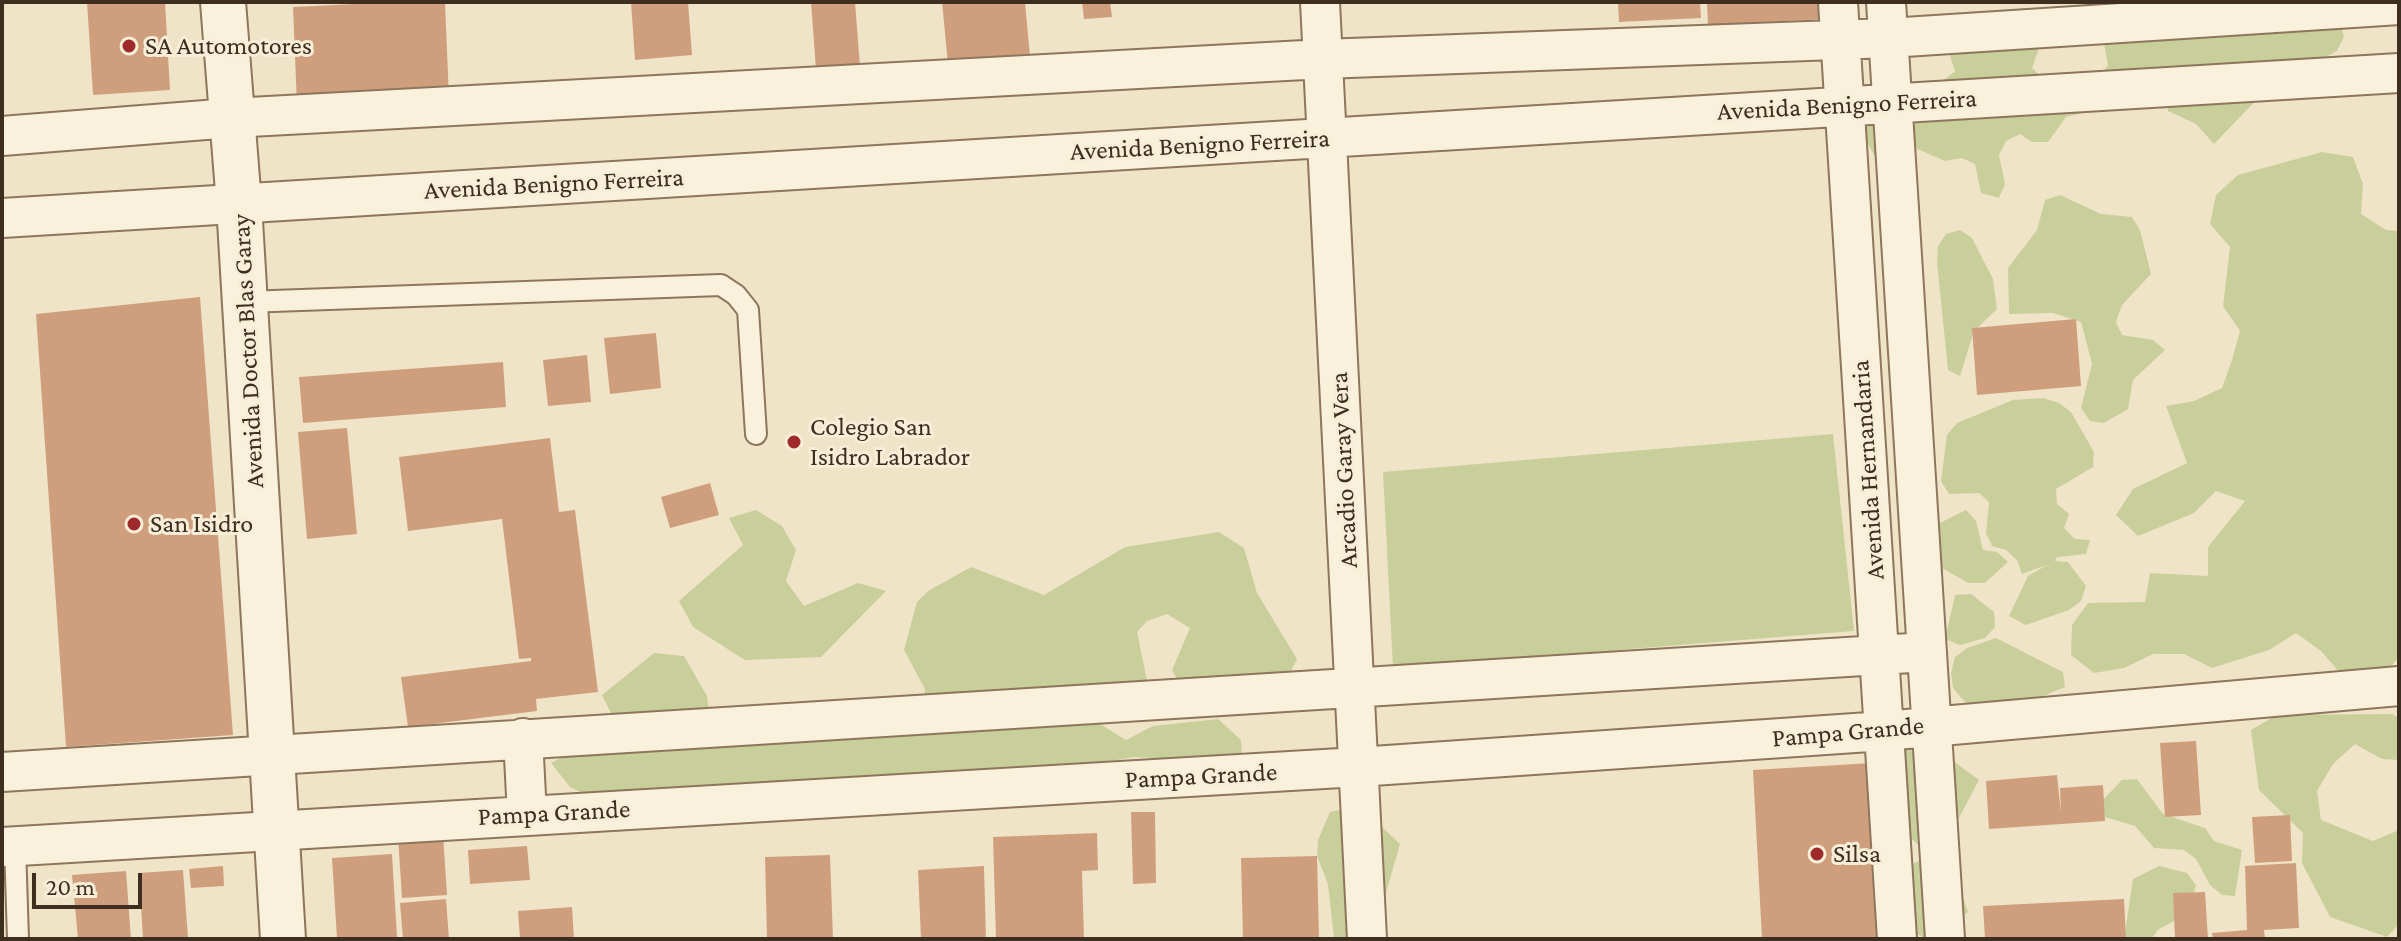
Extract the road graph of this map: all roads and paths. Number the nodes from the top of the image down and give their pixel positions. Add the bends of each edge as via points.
1 (223, 2) edge
2 (1320, 2) edge
3 (1838, 2) edge
4 (2399, 5) edge
5 (1888, 20) edge
6 (1841, 40) junction
7 (1323, 59) junction
8 (2399, 73) edge
9 (1892, 103) junction
10 (1845, 105) junction
11 (231, 118) junction
12 (2, 136) edge
13 (1327, 137) junction
14 (239, 204) junction
15 (2, 218) edge
16 (245, 302) junction
17 (756, 434) dead end
18 (1927, 652) junction
19 (1880, 656) junction
20 (2399, 686) edge
21 (1355, 687) junction
22 (1932, 724) junction
23 (1884, 731) junction
24 (523, 738) junction
25 (272, 754) junction
26 (1358, 767) junction
27 (2, 772) edge
28 (527, 815) junction
29 (276, 828) junction
30 (9, 847) edge
31 (18, 939) edge
32 (283, 939) edge
33 (1367, 939) edge
34 (1897, 939) edge
35 (1945, 939) edge

1 - 11 street, Avenida Doctor Blas Garay
2 - 7 street, Arcadio Garay Vera
3 - 6 street, Avenida Hernandaria
4 - 5 street
5 - 6 street
5 - 9 street, Avenida Hernandaria
6 - 7 street
6 - 10 street, Avenida Hernandaria
7 - 11 street
7 - 13 street, Arcadio Garay Vera
8 - 9 street, Avenida Benigno Ferreira
9 - 10 street, Avenida Benigno Ferreira
9 - 18 street, Avenida Hernandaria
10 - 13 street, Avenida Benigno Ferreira
10 - 19 street, Avenida Hernandaria
11 - 12 street
11 - 14 street, Avenida Doctor Blas Garay
13 - 14 street, Avenida Benigno Ferreira
13 - 21 street, Arcadio Garay Vera
14 - 15 street, Avenida Benigno Ferreira
14 - 16 street, Avenida Doctor Blas Garay
16 - 17 lane via 721,285 748,310
16 - 25 street, Avenida Doctor Blas Garay
18 - 19 street
18 - 22 street, Avenida Hernandaria
19 - 21 street
19 - 23 street, Avenida Hernandaria
20 - 22 street, Pampa Grande
21 - 24 street
21 - 26 street, Arcadio Garay Vera
22 - 23 street, Pampa Grande
22 - 35 street, Avenida Hernandaria
23 - 26 street, Pampa Grande
23 - 34 street, Avenida Hernandaria
24 - 25 street
24 - 28 street
25 - 27 street
25 - 29 street, Avenida Doctor Blas Garay
26 - 28 street, Pampa Grande
26 - 33 street, Arcadio Garay Vera
28 - 29 street, Pampa Grande
29 - 30 street, Pampa Grande
29 - 32 street, Avenida Doctor Blas Garay
30 - 31 lane

